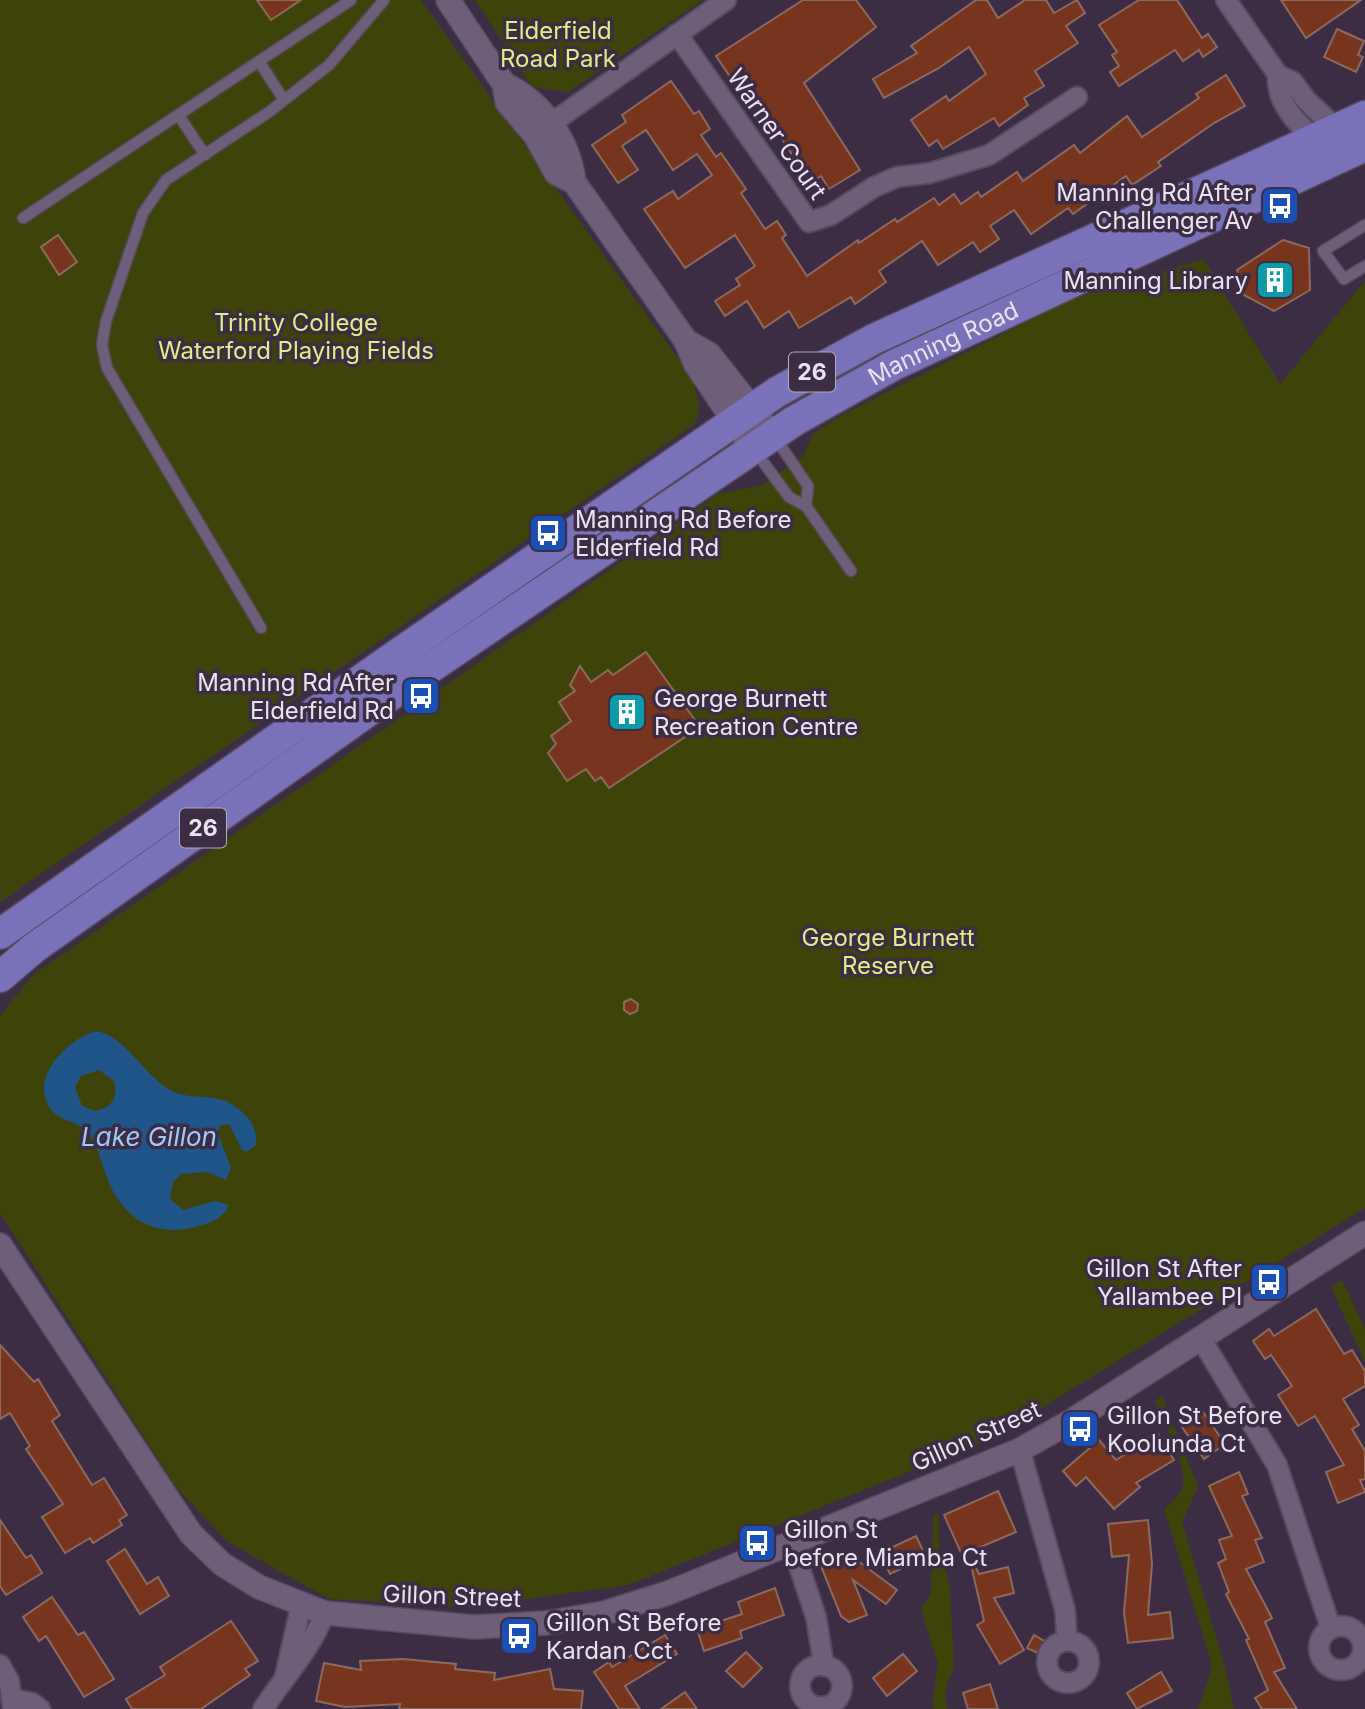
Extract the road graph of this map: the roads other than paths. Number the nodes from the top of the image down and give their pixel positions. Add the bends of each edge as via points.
1 (351, 0) edge
2 (384, 0) edge
3 (448, 0) edge
4 (726, 0) edge
5 (1226, 0) edge
6 (677, 34) junction
7 (260, 63) junction
8 (1077, 97) dead end
9 (284, 100) junction
10 (179, 116) junction
11 (1365, 116) edge
12 (544, 129) junction
13 (1342, 141) edge
14 (205, 155) junction
15 (23, 218) dead end
16 (1365, 225) edge
17 (1365, 266) edge
18 (742, 415) junction
19 (762, 441) junction
20 (806, 506) junction
21 (851, 571) dead end
22 (261, 628) dead end
23 (0, 934) edge
24 (0, 977) edge
25 (1365, 1233) edge
26 (0, 1245) edge
27 (1200, 1337) junction
28 (1020, 1450) junction
29 (791, 1542) junction
30 (301, 1606) junction
31 (325, 1613) junction
32 (1331, 1629) dead end
33 (1067, 1641) dead end
34 (0, 1665) edge
35 (824, 1665) dead end
36 (285, 1676) junction
37 (13, 1704) edge
38 (40, 1709) edge
39 (263, 1709) edge

1 - 7 lane
2 - 9 lane via 329,65
3 - 12 street via 504,83 507,102
4 - 6 street
5 - 13 street via 1278,75 1276,91 1297,122
6 - 8 street, Warner Court via 809,222 831,215 897,177 930,173 989,155
6 - 12 street
7 - 9 lane
7 - 10 lane
9 - 14 lane
10 - 14 lane
10 - 15 lane
11 - 13 main road, Manning Road / 26
12 - 18 street via 556,173 574,182 686,341 709,354
13 - 18 main road, Manning Road / 26 via 874,339
13 - 19 main road, Manning Road / 26 via 894,365
14 - 22 lane via 166,180 143,212 102,345 107,368 139,428
16 - 17 lane via 1323,251 1344,279
18 - 19 street
18 - 23 main road, Manning Road / 26
19 - 20 lane via 789,497
19 - 20 lane via 808,486
19 - 24 main road, Manning Road / 26 via 408,683 34,948
20 - 21 lane
25 - 27 street, Gillon Street
26 - 30 street, Gillon Street via 179,1519 222,1563
27 - 28 street, Gillon Street
27 - 32 street via 1277,1465
28 - 29 street, Gillon Street
28 - 33 street via 1065,1610
29 - 31 street, Gillon Street via 631,1606 546,1623 474,1627
29 - 35 street via 816,1617
30 - 31 street, Gillon Street
30 - 36 street
31 - 36 street via 300,1662
34 - 37 street
36 - 39 street
37 - 38 street via 32,1703

